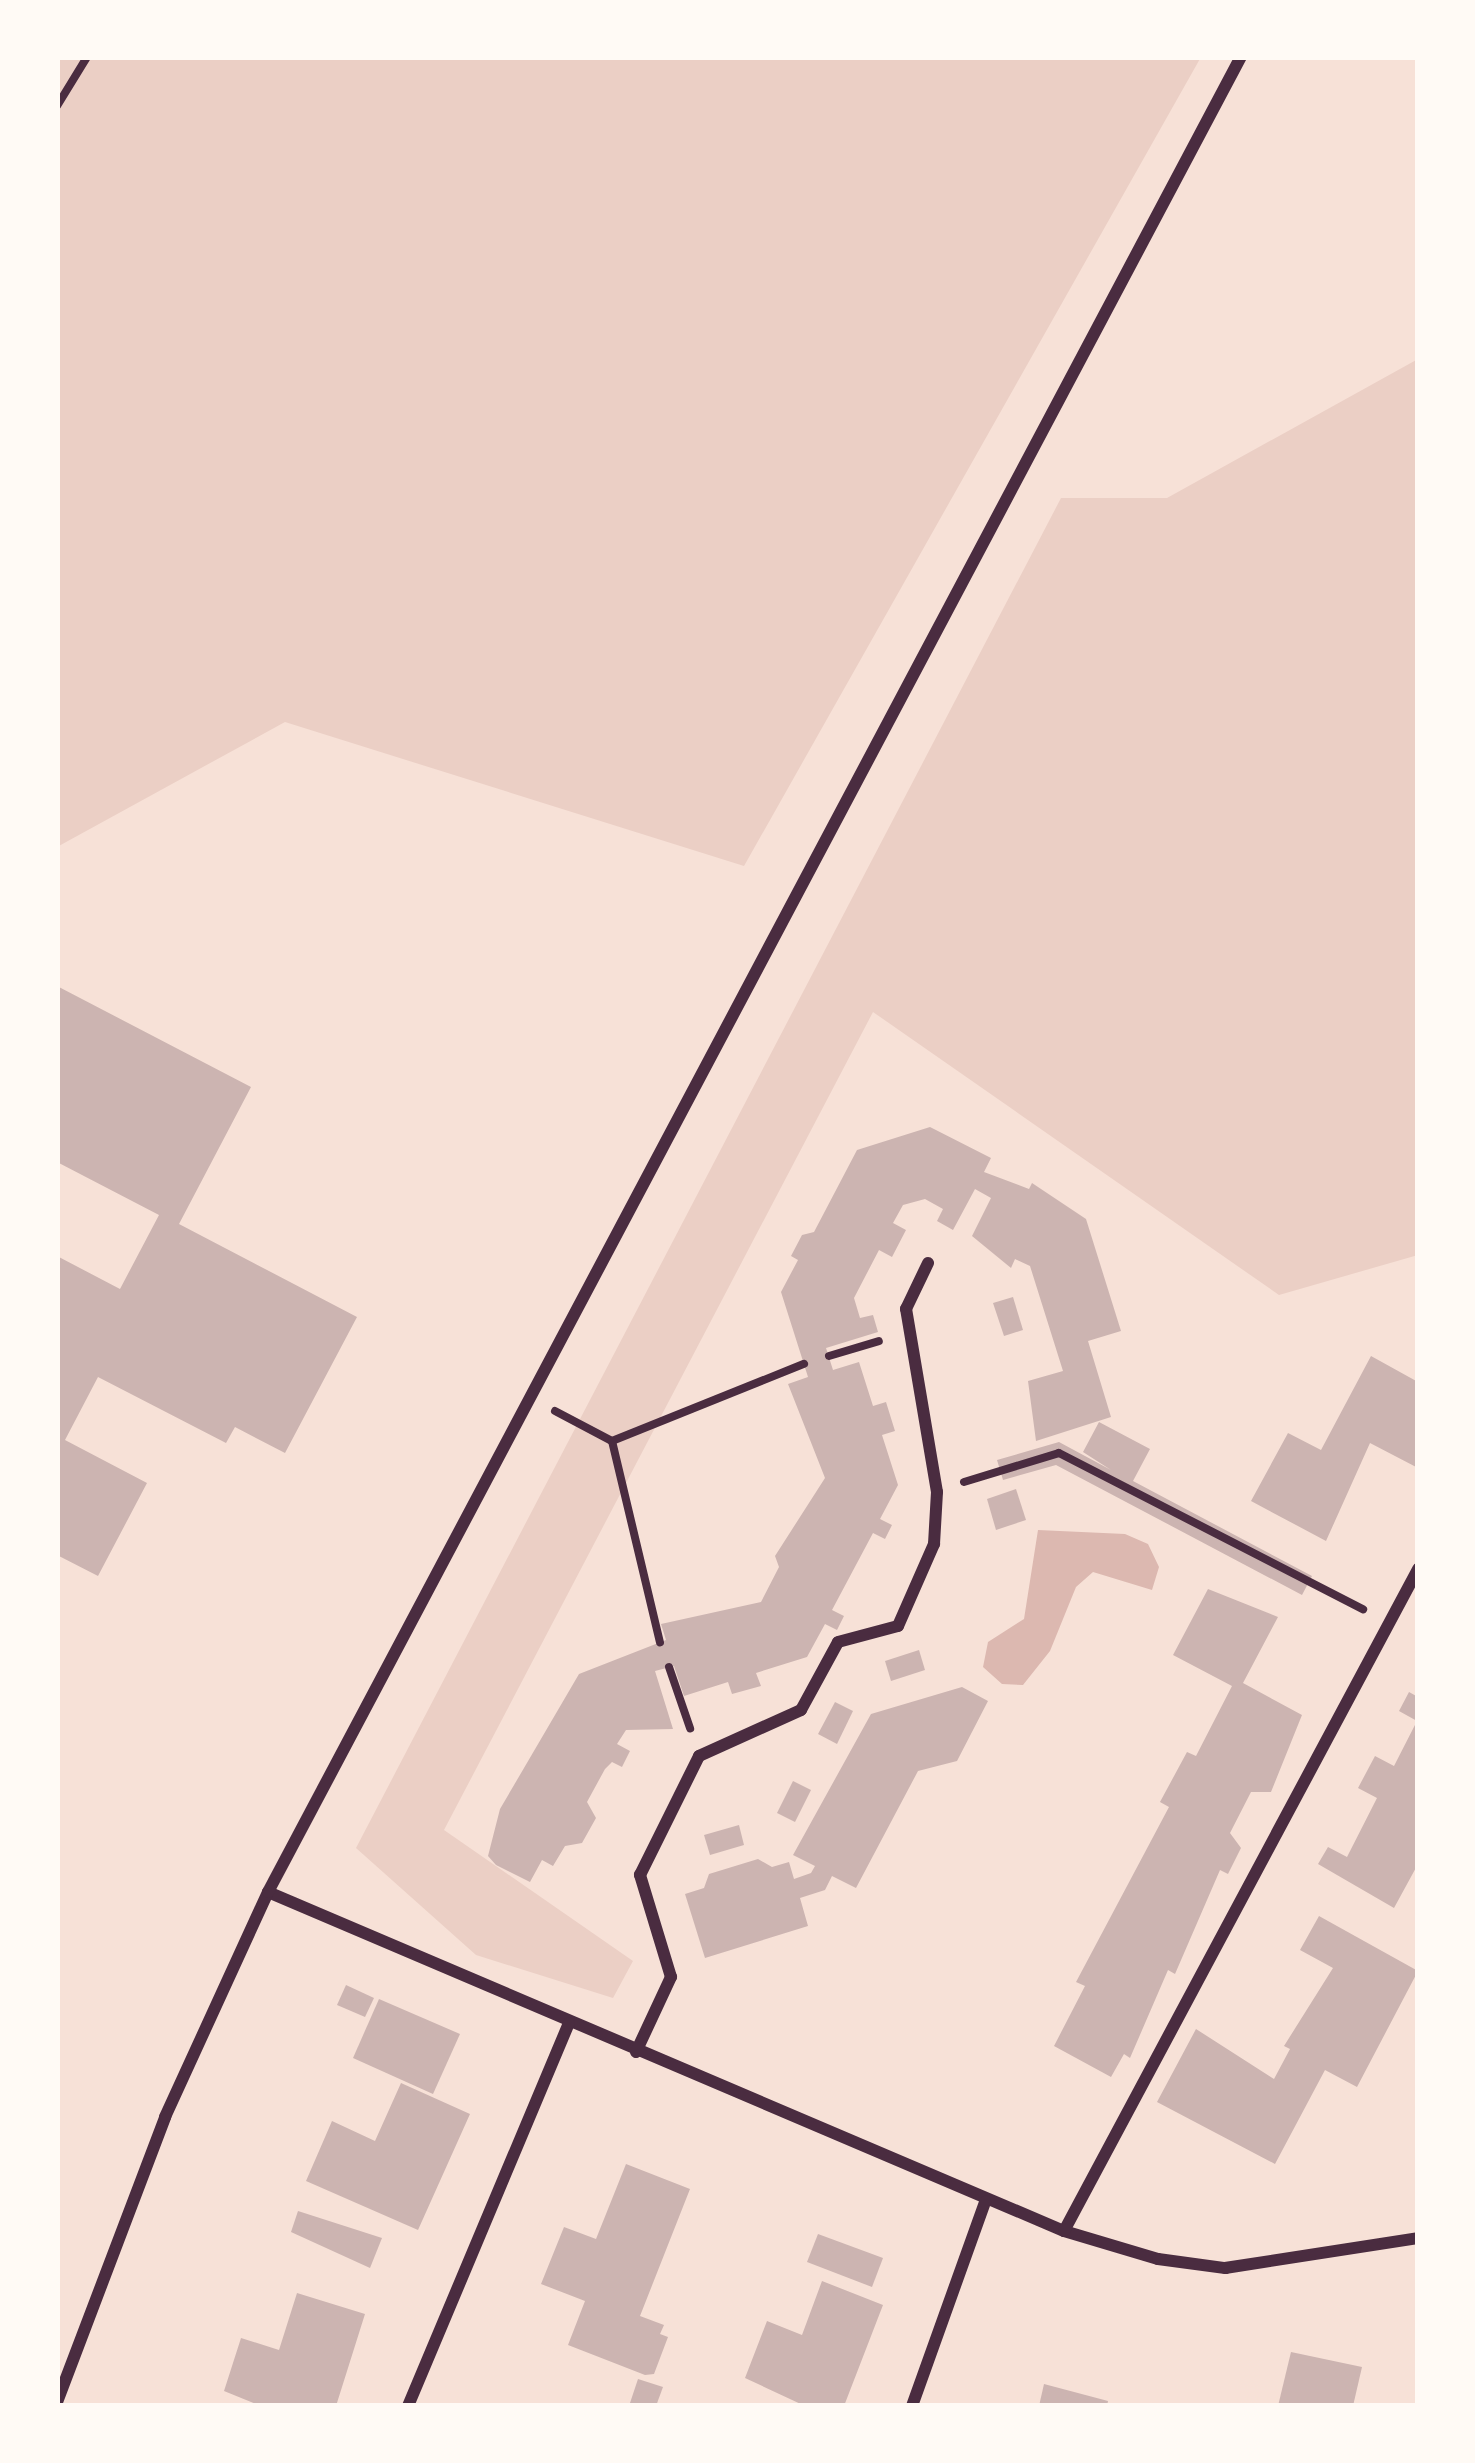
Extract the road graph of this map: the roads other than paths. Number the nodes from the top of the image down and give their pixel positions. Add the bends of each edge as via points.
1 (1241, 57) edge
2 (928, 1263) dead end
3 (1418, 1569) edge
4 (268, 1892) junction
5 (569, 2023) junction
6 (636, 2053) junction
7 (985, 2202) junction
8 (1064, 2231) junction
9 (1418, 2238) edge
10 (57, 2402) edge
11 (408, 2406) edge
12 (912, 2406) edge

1 - 4 street
2 - 6 street via 906,1309 937,1492 934,1544 898,1626 838,1642 801,1710 699,1756 640,1875 671,1977
3 - 8 street
4 - 5 street
4 - 10 street via 165,2117
5 - 6 street
5 - 11 street
6 - 7 street
7 - 8 street
7 - 12 street
8 - 9 street via 1158,2259 1225,2268

